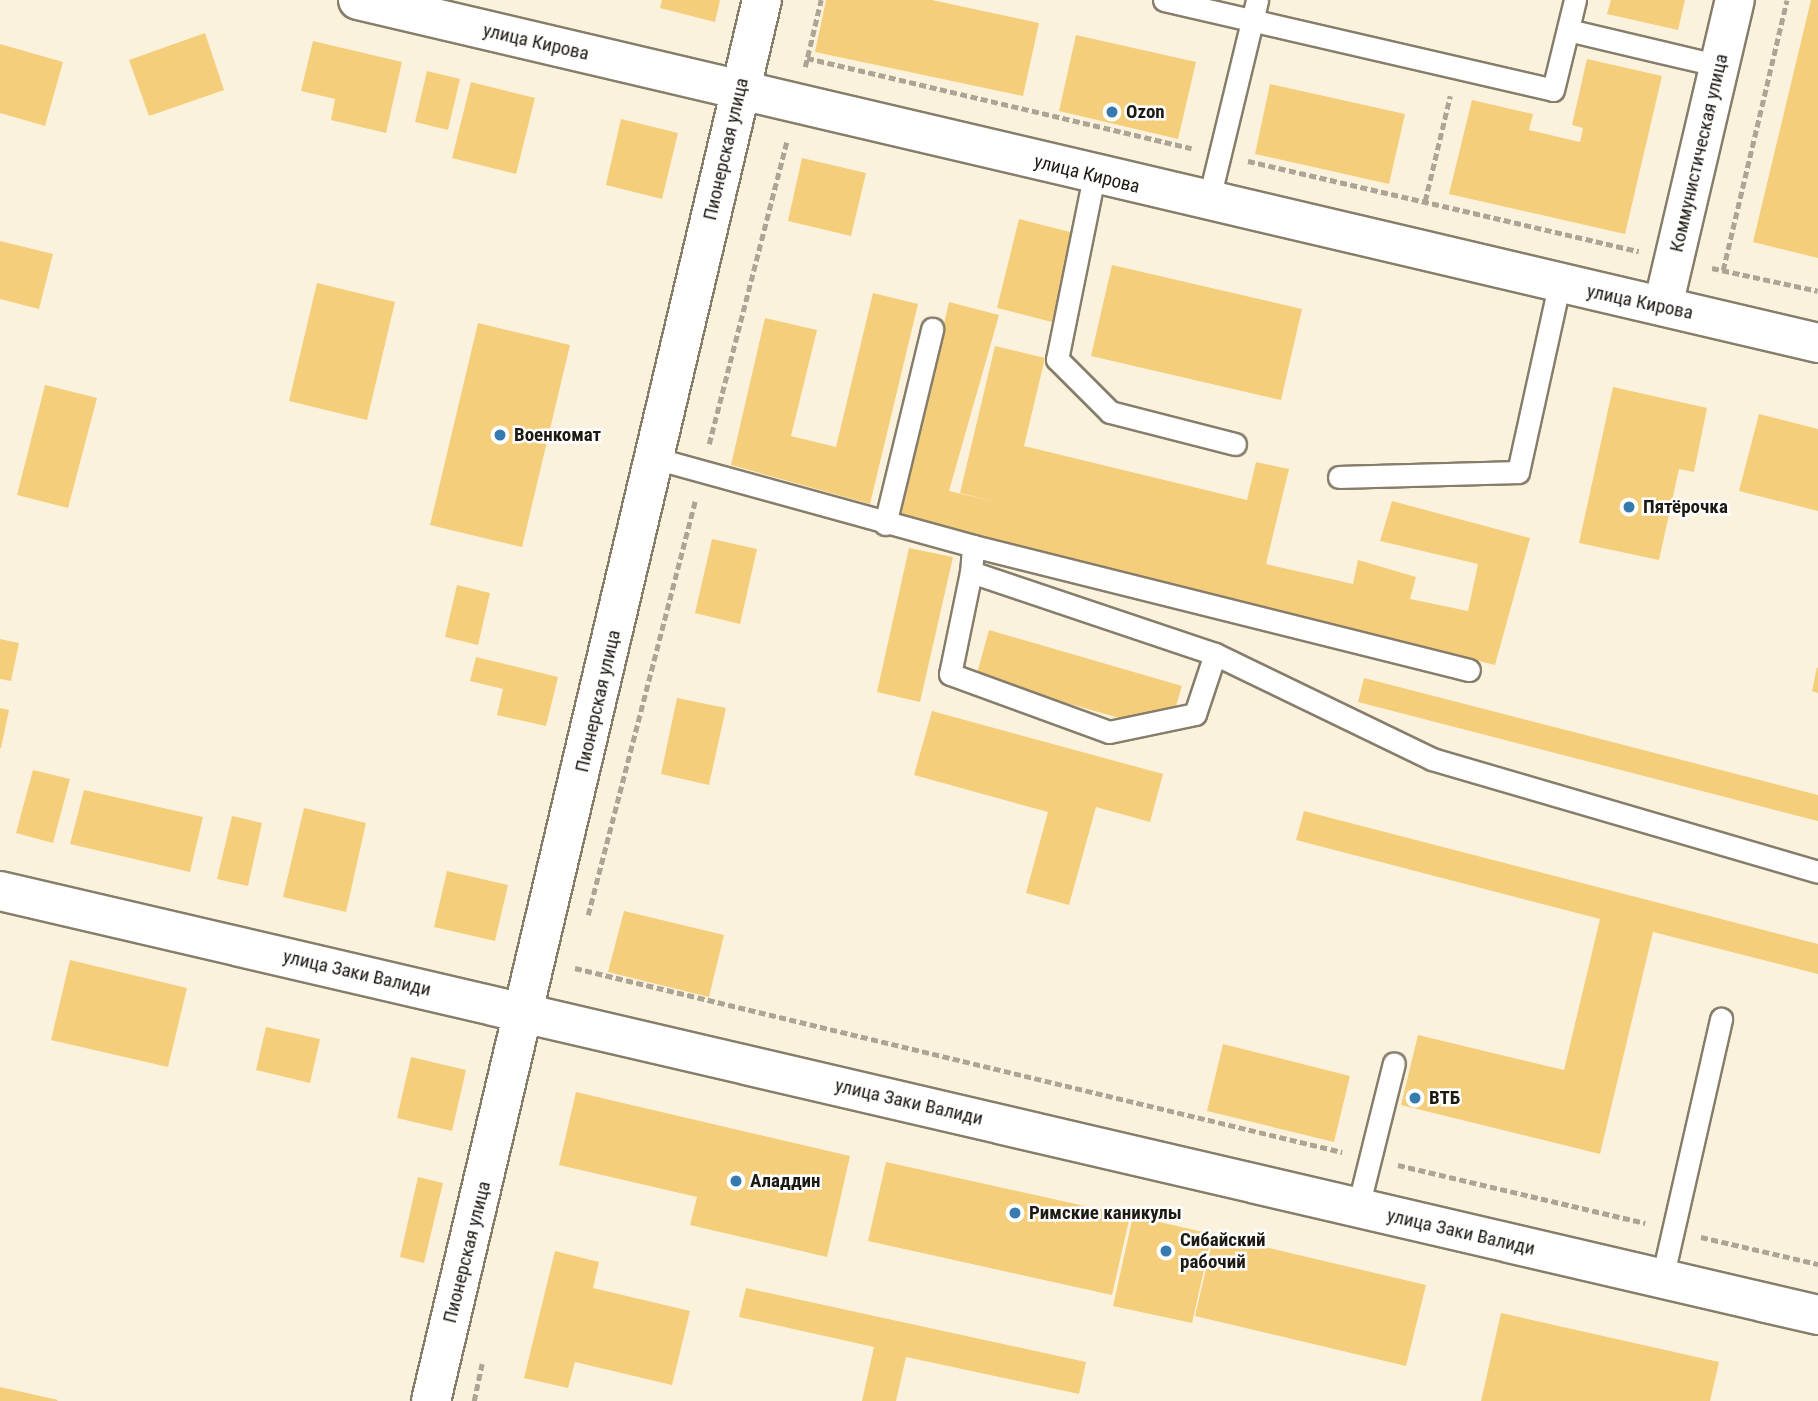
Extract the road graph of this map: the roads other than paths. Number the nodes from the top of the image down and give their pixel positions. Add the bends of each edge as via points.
1 (358, 0) edge
2 (762, 0) edge
3 (1164, 0) edge
4 (1575, 0) edge
5 (1735, 0) edge
6 (1254, 10) edge
7 (1568, 30) junction
8 (1720, 65) junction
9 (740, 90) junction
10 (1094, 176) junction
11 (1208, 203) junction
12 (1559, 286) junction
13 (1663, 306) junction
14 (932, 328) dead end
15 (1818, 343) edge
16 (1235, 444) dead end
17 (654, 458) junction
18 (1339, 477) dead end
19 (885, 524) junction
20 (973, 546) junction
21 (971, 572) junction
22 (1215, 654) junction
23 (1469, 670) dead end
24 (1818, 872) edge
25 (0, 891) edge
26 (526, 1012) junction
27 (1721, 1019) dead end
28 (1394, 1063) dead end
29 (1358, 1207) junction
30 (1662, 1279) junction
31 (1818, 1315) edge
32 (431, 1401) edge

1 - 9 street, улица Кирова
2 - 9 street, Пионерская улица
3 - 6 lane
4 - 7 lane
5 - 8 street, Коммунистическая улица
6 - 7 lane via 1457,68 1553,90
6 - 11 lane
7 - 8 lane
8 - 13 street, Коммунистическая улица
9 - 10 street, улица Кирова
9 - 17 street, Пионерская улица
10 - 11 street, улица Кирова
10 - 16 lane via 1057,359 1110,412
11 - 12 street, улица Кирова
12 - 13 street, улица Кирова
12 - 18 lane via 1518,472
13 - 15 street, улица Кирова
14 - 19 lane
17 - 19 lane
17 - 26 street, Пионерская улица
19 - 20 lane
20 - 21 lane
20 - 23 lane
21 - 22 lane
21 - 22 lane via 950,674 1109,732 1195,714
22 - 24 lane via 1432,760
25 - 26 street, улица Заки Валиди
26 - 29 street, улица Заки Валиди
26 - 32 street, Пионерская улица
27 - 30 lane
28 - 29 lane
29 - 30 street, улица Заки Валиди
30 - 31 street, улица Заки Валиди

